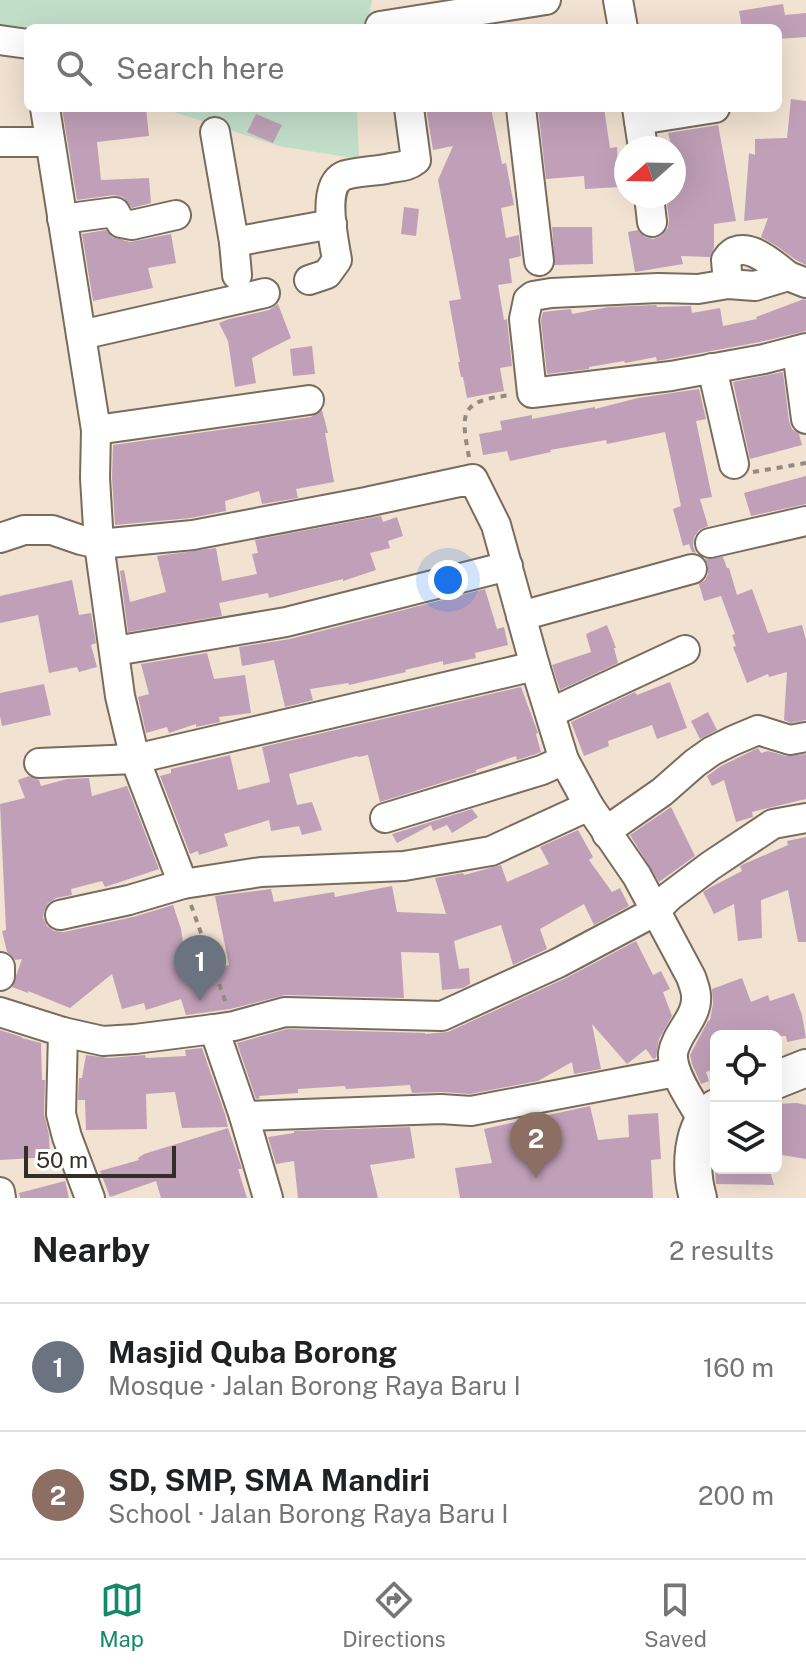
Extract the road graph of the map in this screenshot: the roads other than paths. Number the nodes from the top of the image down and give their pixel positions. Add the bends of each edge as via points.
1 (546, 0) edge
2 (618, 0) edge
3 (510, 16) edge
4 (416, 24) edge
5 (622, 24) edge
6 (0, 40) edge
7 (24, 43) edge
8 (46, 112) edge
9 (410, 112) edge
10 (521, 112) edge
11 (664, 112) edge
12 (638, 114) edge
13 (215, 132) dead end
14 (641, 136) edge
15 (0, 142) edge
16 (50, 142) junction
17 (176, 215) dead end
18 (62, 219) junction
19 (332, 224) junction
20 (234, 242) junction
21 (539, 261) dead end
22 (237, 275) dead end
23 (309, 280) dead end
24 (797, 280) edge
25 (265, 293) dead end
26 (81, 335) junction
27 (801, 350) edge
28 (712, 368) junction
29 (309, 400) dead end
30 (806, 419) edge
31 (96, 430) junction
32 (734, 464) road end
33 (806, 521) edge
34 (0, 538) edge
35 (710, 543) dead end
36 (99, 544) junction
37 (508, 566) junction
38 (692, 569) dead end
39 (521, 616) junction
40 (685, 650) dead end
41 (115, 651) junction
42 (535, 666) junction
43 (550, 713) junction
44 (806, 737) edge
45 (135, 759) junction
46 (564, 760) junction
47 (39, 763) dead end
48 (589, 806) junction
49 (385, 818) dead end
50 (806, 818) edge
51 (607, 834) junction
52 (183, 884) junction
53 (654, 912) junction
54 (60, 915) dead end
55 (0, 967) edge
56 (0, 976) edge
57 (0, 1012) edge
58 (224, 1028) junction
59 (63, 1032) junction
60 (806, 1068) edge
61 (676, 1072) junction
62 (782, 1078) edge
63 (709, 1114) edge
64 (244, 1116) junction
65 (0, 1192) edge
66 (1, 1198) edge
67 (90, 1198) edge
68 (268, 1198) edge
69 (698, 1198) edge

1 - 3 street
2 - 5 street
3 - 4 street
6 - 7 street
8 - 16 street
9 - 19 street via 416,160 407,167 342,177 330,195
10 - 21 street
11 - 12 street
12 - 14 street
13 - 20 street
15 - 16 street
16 - 18 street
17 - 18 street via 132,225 121,223 115,212
18 - 26 street
19 - 20 street
19 - 23 street via 337,260 327,274
20 - 22 street
24 - 28 street via 766,258 738,249 726,260 728,284 598,290 528,300 524,319 532,393
25 - 26 street
26 - 31 street
27 - 28 street
27 - 30 street
28 - 32 street
29 - 31 street
31 - 36 street
33 - 35 street
34 - 36 street via 24,530 52,530
36 - 37 street via 193,535 473,479 496,525
36 - 41 street
37 - 39 street
37 - 41 street via 286,622
38 - 39 street
39 - 42 street
40 - 43 street
41 - 45 street
42 - 43 street
42 - 45 street
43 - 46 street
44 - 51 street via 790,740 758,730 712,751
45 - 47 street
45 - 52 street
46 - 48 street
46 - 49 street
48 - 51 street
48 - 52 street via 491,851 404,866 261,872
50 - 53 street via 773,824
51 - 53 street via 637,876
52 - 54 street
53 - 58 street via 442,1016 285,1012
53 - 61 street via 696,995 673,1052
55 - 56 street
57 - 59 street
58 - 59 street via 103,1041
58 - 64 street
59 - 67 street via 61,1114
60 - 62 main road
61 - 63 street
61 - 64 street via 471,1111
63 - 69 main road via 697,1138 693,1171
64 - 68 street
65 - 66 street

